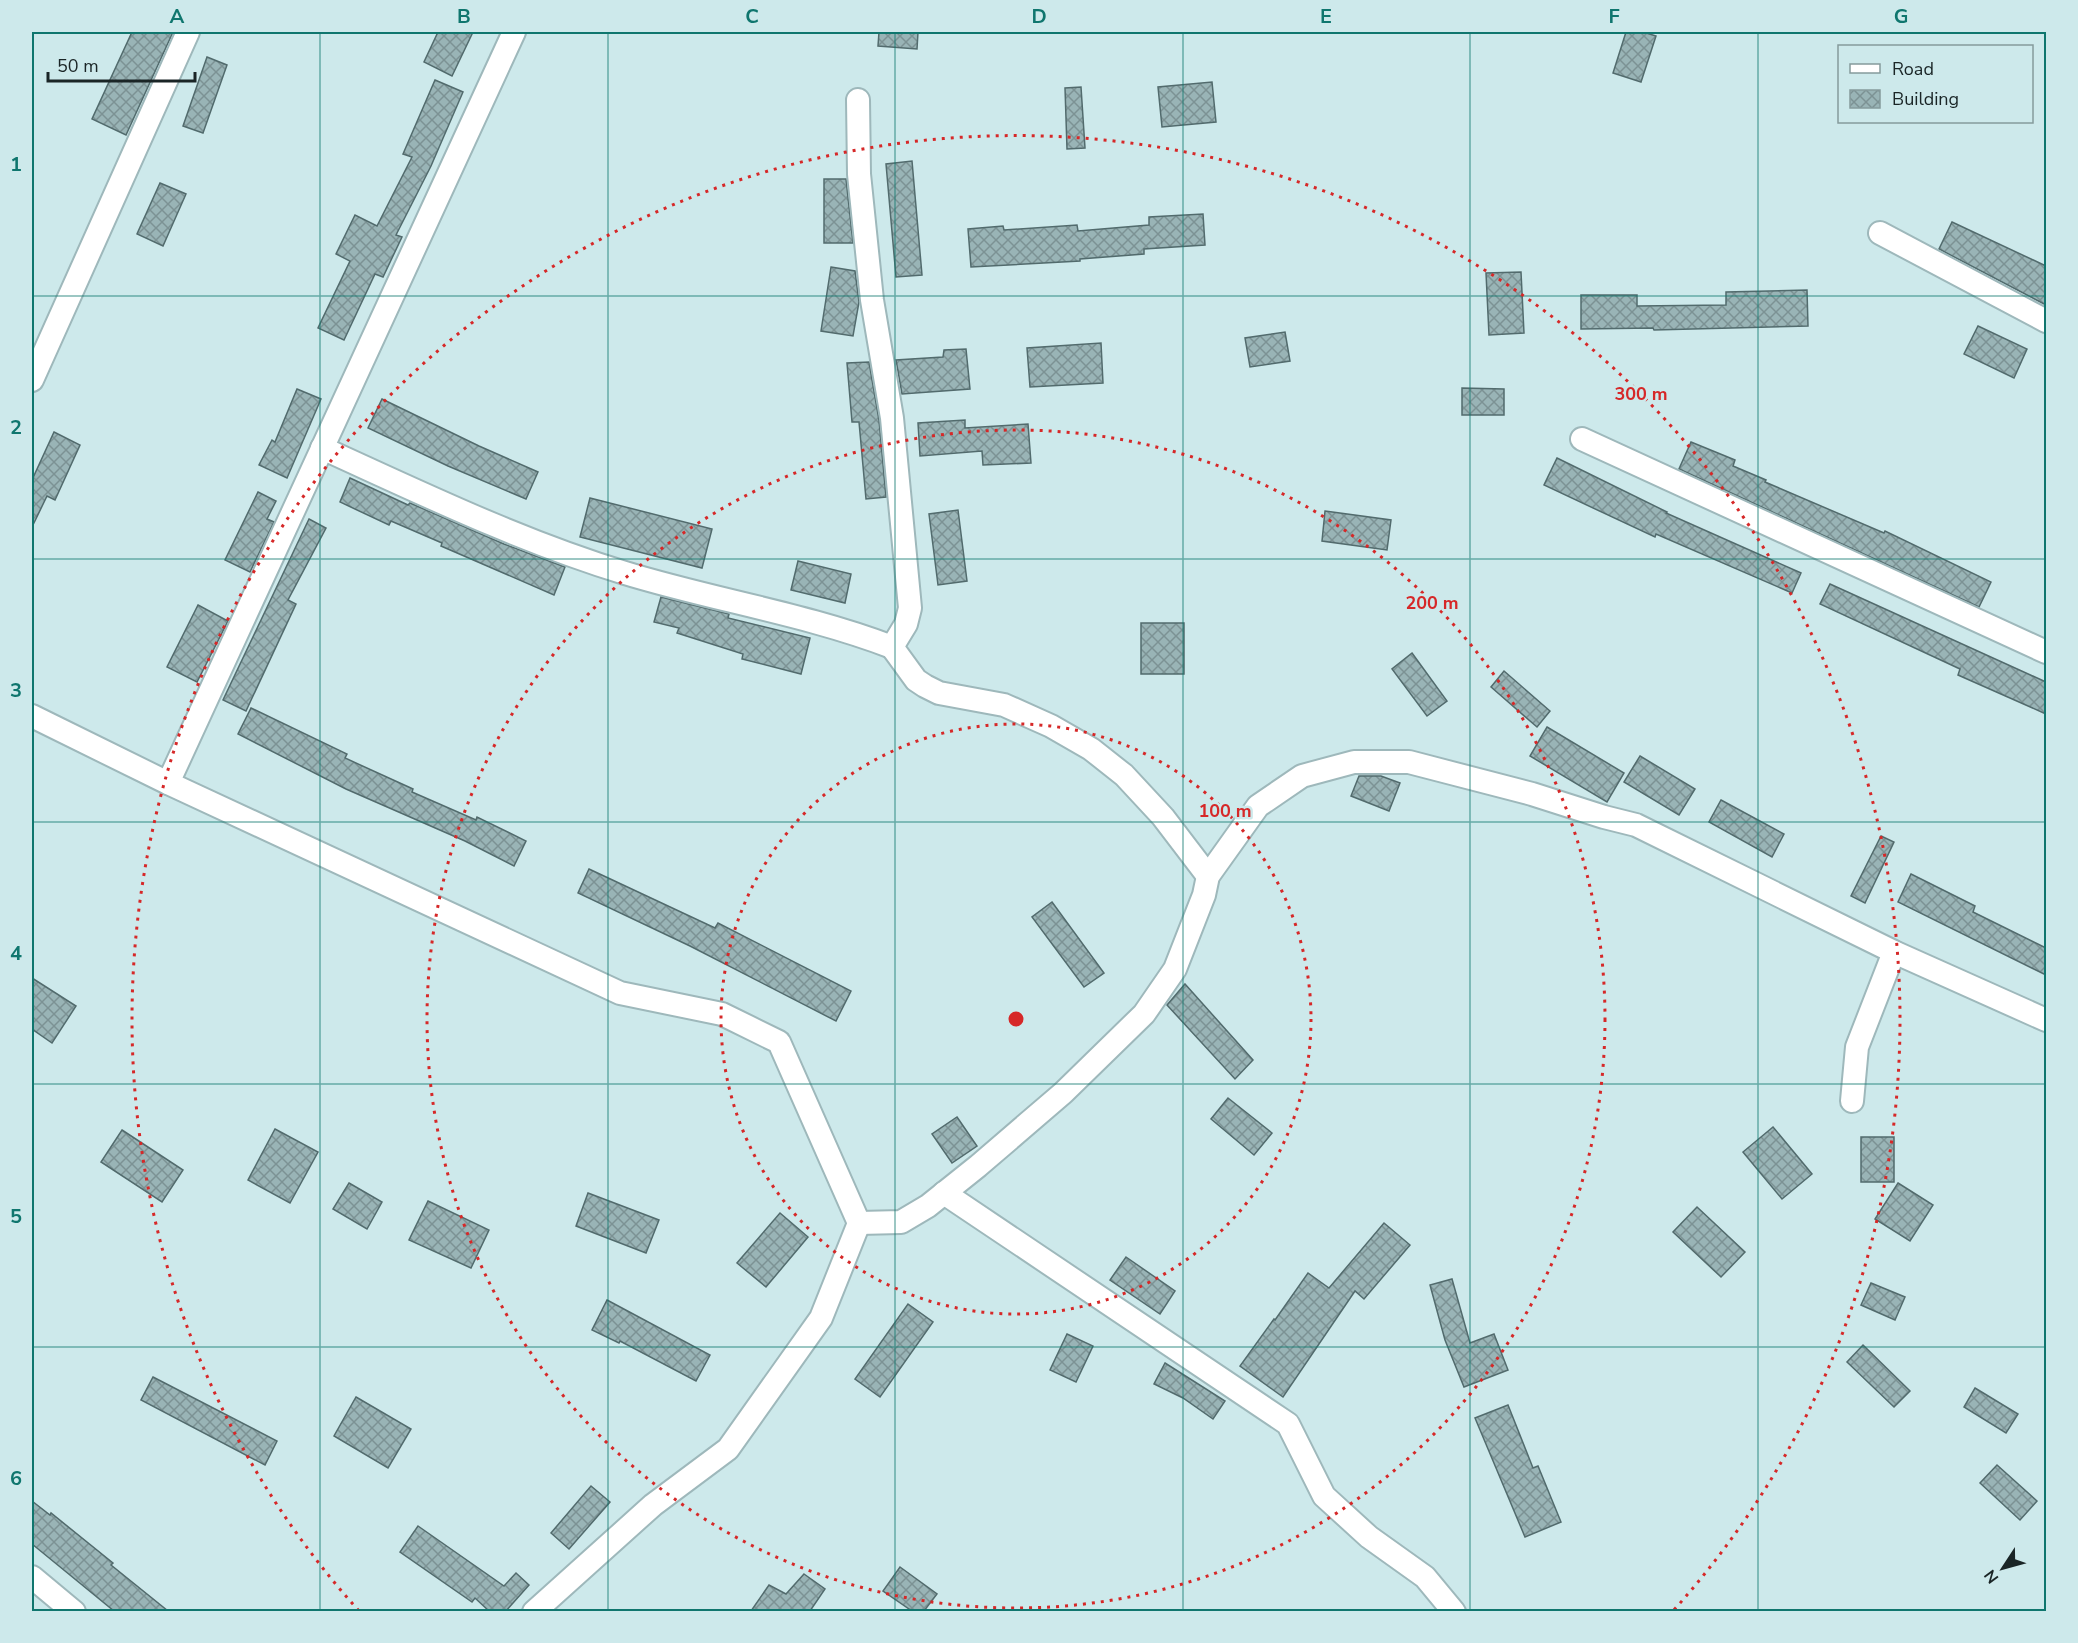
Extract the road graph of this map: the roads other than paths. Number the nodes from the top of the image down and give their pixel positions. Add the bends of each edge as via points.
1 (188, 32) edge
2 (513, 32) edge
3 (858, 100) dead end
4 (1880, 233) dead end
5 (2046, 321) edge
6 (32, 380) edge
7 (1582, 439) dead end
8 (322, 448) junction
9 (892, 647) junction
10 (2046, 652) edge
11 (32, 716) edge
12 (168, 783) junction
13 (1208, 876) junction
14 (1894, 952) junction
15 (2046, 1020) edge
16 (1852, 1101) dead end
17 (944, 1193) junction
18 (860, 1223) junction
19 (32, 1577) edge
20 (74, 1611) edge
21 (534, 1611) edge
22 (1454, 1611) edge

1 - 6 street
2 - 8 street
3 - 9 street via 859,174 872,300 892,418 910,608 906,624
4 - 5 street
7 - 10 street
8 - 9 street via 562,553 827,625
8 - 12 street
9 - 13 street via 925,686 939,693 1004,705 1091,749 1124,775
11 - 12 street
12 - 18 street via 620,993 722,1014 779,1042
13 - 14 street via 1258,806 1302,776 1354,762 1409,762 1636,825
13 - 17 street via 1175,969 1144,1014 1062,1093
14 - 15 street
14 - 16 street via 1857,1047
17 - 18 street via 902,1222
17 - 22 street via 1288,1424 1324,1496 1369,1537 1425,1577
18 - 21 street via 821,1318 728,1449 653,1505
19 - 20 street

